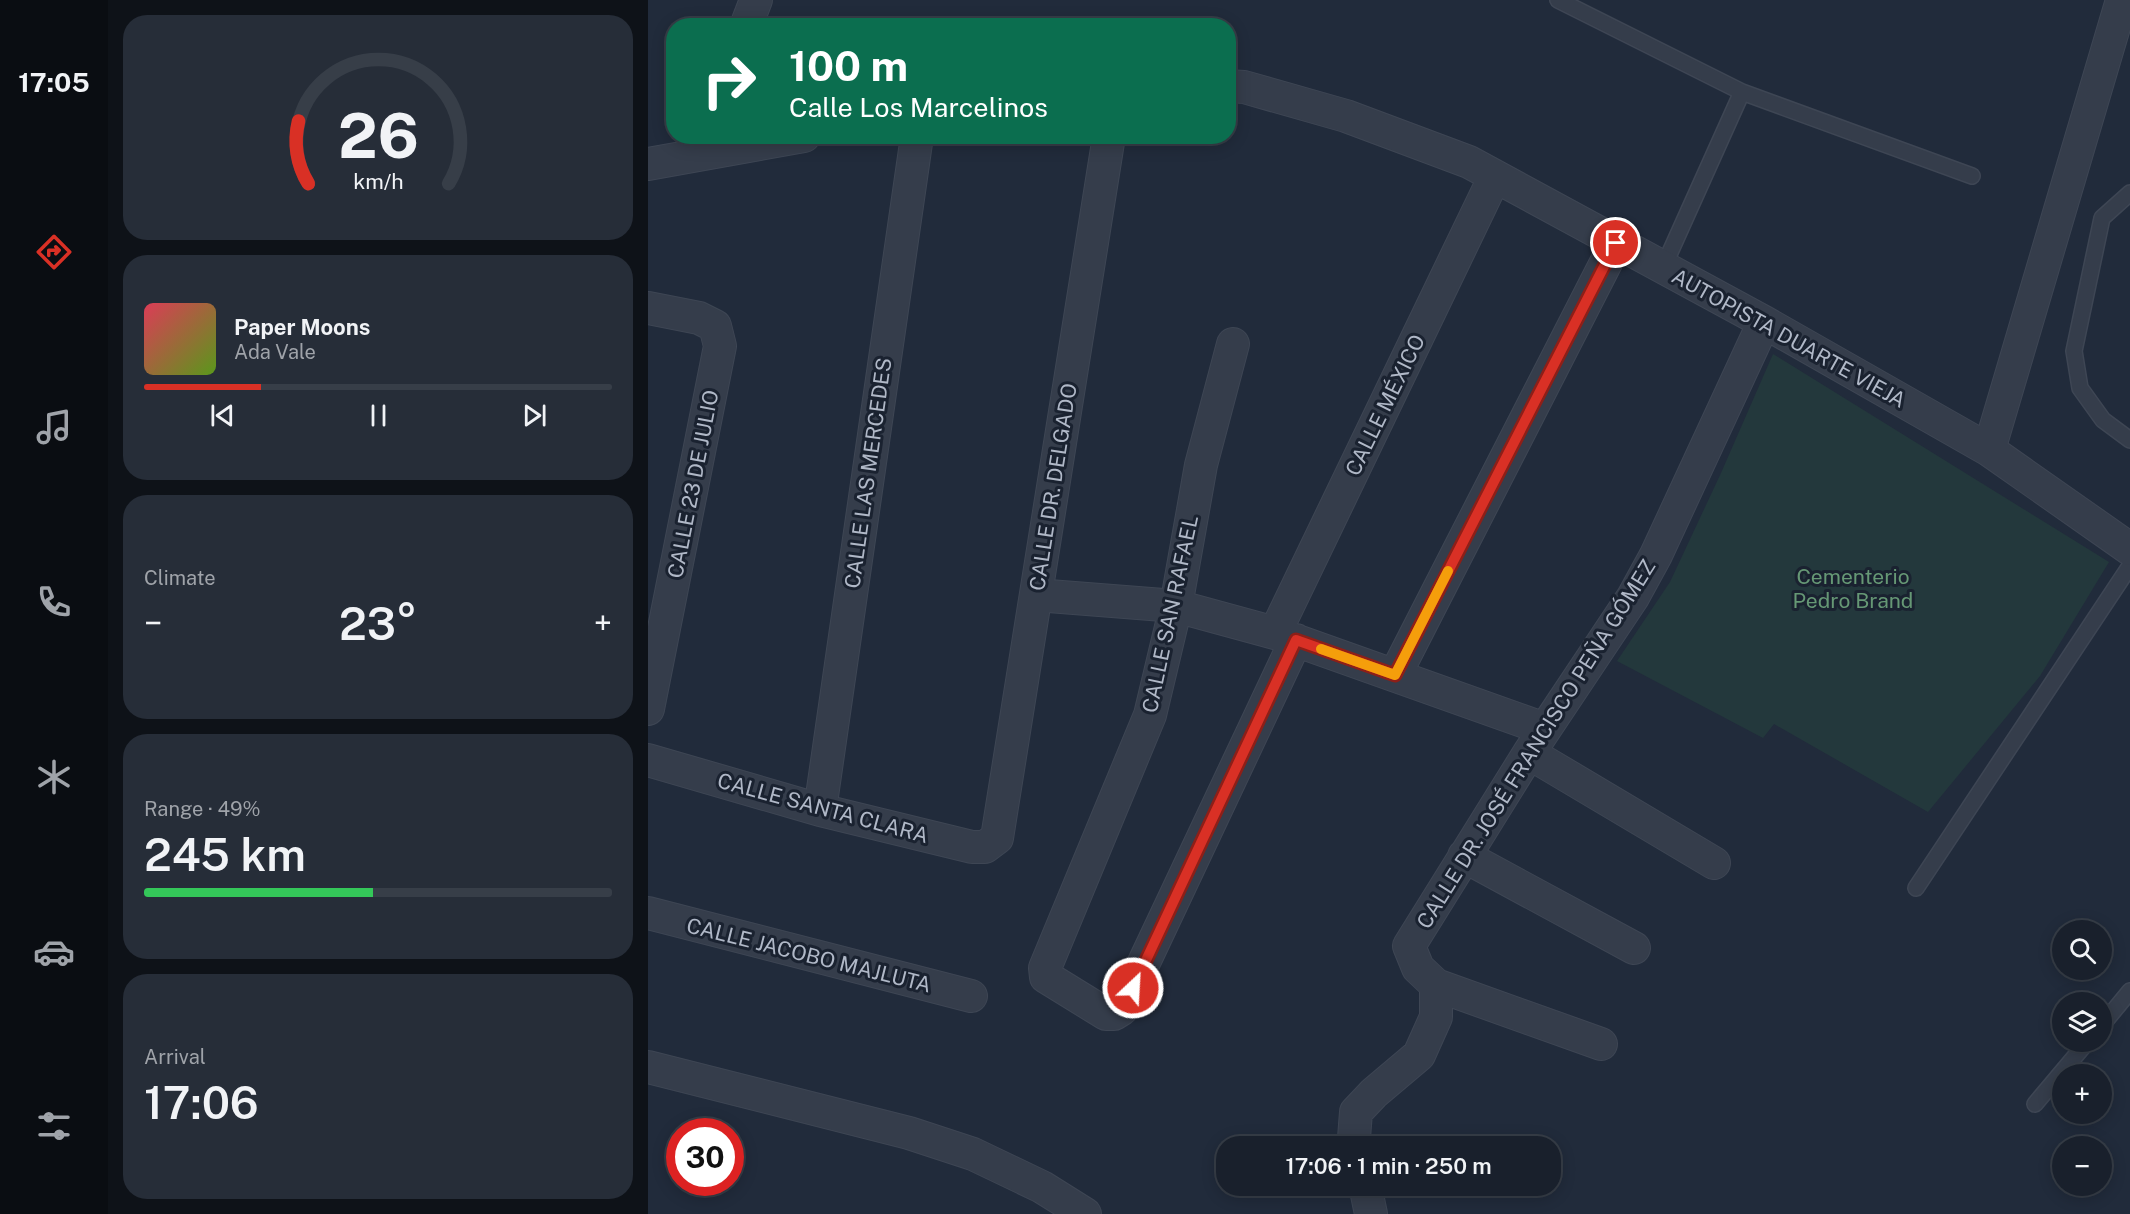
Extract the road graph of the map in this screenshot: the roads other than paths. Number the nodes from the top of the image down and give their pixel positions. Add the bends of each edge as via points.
1 (756, 0) edge
2 (1558, 0) edge
3 (2123, 11) edge
4 (749, 18) edge
5 (1236, 86) edge
6 (1742, 92) junction
7 (720, 144) edge
8 (916, 144) edge
9 (1108, 144) edge
10 (648, 164) edge
11 (1495, 176) junction
12 (1972, 176) dead end
13 (2130, 193) edge
14 (1616, 243) junction
15 (1663, 268) junction
16 (648, 308) edge
17 (1764, 322) junction
18 (1233, 344) dead end
19 (2130, 440) edge
20 (1989, 450) junction
21 (2130, 549) edge
22 (2130, 566) edge
23 (1036, 595) junction
24 (1176, 606) junction
25 (1285, 636) junction
26 (1395, 675) junction
27 (648, 709) edge
28 (1537, 741) junction
29 (648, 760) edge
30 (820, 810) junction
31 (997, 838) joint
32 (1464, 856) junction
33 (1714, 863) dead end
34 (1916, 888) dead end
35 (648, 913) edge
36 (1634, 948) dead end
37 (1046, 977) joint
38 (1436, 985) junction
39 (2130, 991) edge
40 (970, 996) dead end
41 (2112, 1013) edge
42 (1601, 1044) dead end
43 (2079, 1052) edge
44 (648, 1067) edge
45 (2035, 1104) dead end
46 (1354, 1136) edge
47 (1367, 1196) edge
48 (1085, 1214) edge
49 (1371, 1214) edge

1 - 4 street
2 - 6 lane
3 - 20 street
5 - 11 street, AUTOPISTA DUARTE VIEJA via 1346,116 1469,162
6 - 12 lane
6 - 15 lane
7 - 10 street
8 - 30 street, CALLE LAS MERCEDES
9 - 23 street, CALLE DR. DELGADO
11 - 14 street, AUTOPISTA DUARTE VIEJA
11 - 25 street, CALLE MÉXICO
13 - 19 lane via 2102,218 2073,351 2080,388 2103,420
14 - 15 street, AUTOPISTA DUARTE VIEJA
14 - 26 street
15 - 17 street, AUTOPISTA DUARTE VIEJA
16 - 27 street, CALLE 23 DE JULIO via 699,318 715,326 720,346
17 - 20 street, AUTOPISTA DUARTE VIEJA
17 - 28 street, CALLE DR. JOSÉ FRANCISCO PEÑA GÓMEZ via 1656,555 1633,597
18 - 24 street, CALLE SAN RAFAEL via 1201,465
20 - 21 street, AUTOPISTA DUARTE VIEJA
22 - 34 lane
23 - 24 street
23 - 31 street, CALLE DR. DELGADO
24 - 25 street
24 - 37 street, CALLE SAN RAFAEL via 1150,715 1045,968
25 - 26 street
25 - 37 street, CALLE MÉXICO via 1122,1010 1106,1014
26 - 28 street
28 - 32 street, CALLE DR. JOSÉ FRANCISCO PEÑA GÓMEZ
28 - 33 street
29 - 30 street, CALLE SANTA CLARA
30 - 31 street, CALLE SANTA CLARA via 972,847 985,847
32 - 36 street
32 - 38 street, CALLE DR. JOSÉ FRANCISCO PEÑA GÓMEZ via 1408,946 1418,968
35 - 40 street, CALLE JACOBO MAJLUTA
38 - 42 street
38 - 46 street via 1436,1017 1419,1055 1356,1112
39 - 41 lane
43 - 45 lane
44 - 48 street via 909,1133 973,1154 1042,1187
47 - 49 street

